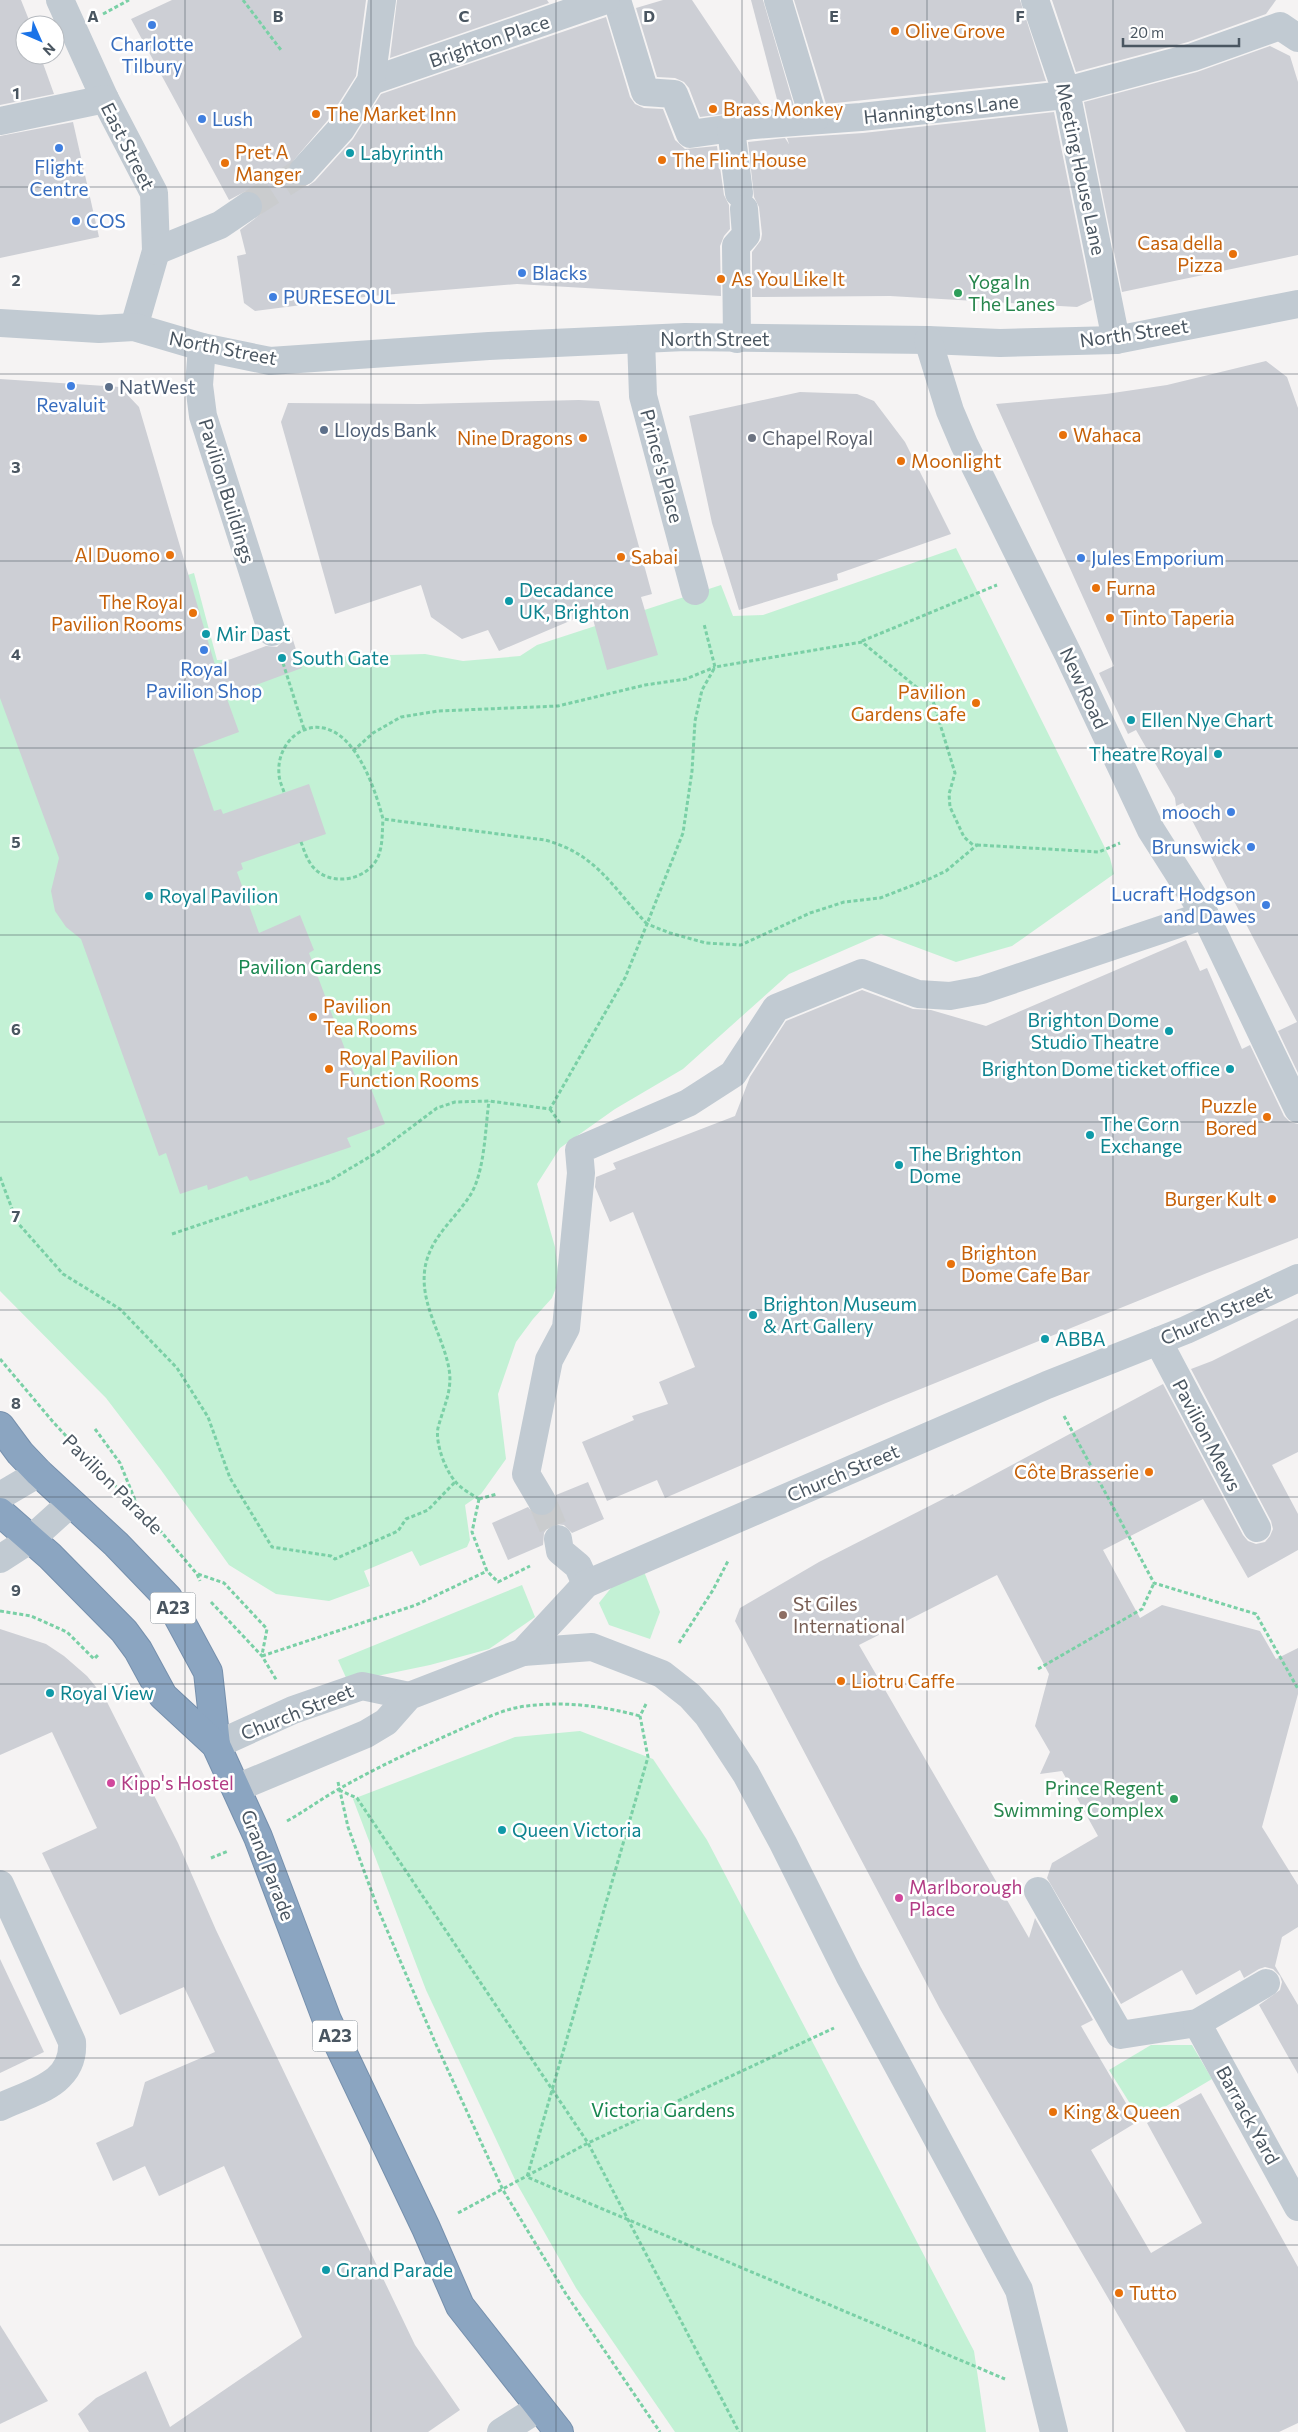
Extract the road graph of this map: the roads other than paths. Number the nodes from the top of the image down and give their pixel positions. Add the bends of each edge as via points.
1 (60, 0) edge
2 (382, 0) edge
3 (606, 0) edge
4 (617, 0) edge
5 (778, 0) edge
6 (1036, 0) edge
7 (1298, 38) edge
8 (371, 81) junction
9 (1066, 91) junction
10 (105, 99) junction
11 (814, 120) junction
12 (0, 121) edge
13 (731, 129) junction
14 (303, 172) tunnel mouth
15 (248, 206) tunnel mouth
16 (156, 251) junction
17 (1298, 304) edge
18 (0, 323) edge
19 (134, 327) junction
20 (737, 339) junction
21 (641, 340) junction
22 (928, 340) junction
23 (1116, 340) junction
24 (202, 347) junction
25 (695, 591) road end
26 (272, 632) dead end
27 (1205, 915) junction
28 (1298, 1109) edge
29 (1298, 1278) edge
30 (1158, 1341) junction
31 (0, 1426) edge
32 (40, 1473) junction
33 (0, 1496) edge
34 (542, 1501) tunnel mouth
35 (71, 1503) junction
36 (0, 1512) edge
37 (1257, 1528) dead end
38 (31, 1539) junction
39 (559, 1545) tunnel mouth
40 (0, 1559) edge
41 (586, 1584) junction
42 (523, 1652) junction
43 (408, 1696) junction
44 (216, 1745) junction
45 (237, 1788) junction
46 (0, 1884) edge
47 (1038, 1891) dead end
48 (1266, 1983) dead end
49 (1197, 2023) junction
50 (0, 2108) edge
51 (1298, 2207) edge
52 (539, 2408) junction
53 (501, 2432) edge
54 (559, 2432) edge
55 (1054, 2432) edge

1 - 10 street, East Street
2 - 8 street
3 - 8 street, Brighton Place
4 - 13 street, Hanningtons Lane via 645,92 674,94 690,134
5 - 11 street
6 - 9 street, Meeting House Lane
7 - 9 street, Hanningtons Lane via 1280,26 1193,57
8 - 14 street via 341,129
9 - 11 street, Hanningtons Lane via 1056,96
9 - 23 street, Meeting House Lane
10 - 12 street
10 - 16 street, East Street via 154,193
11 - 13 street, Hanningtons Lane
13 - 20 street via 746,234 736,246
15 - 16 street via 220,224
16 - 19 street, East Street
17 - 23 street, North Street
18 - 19 street, North Street via 99,329
19 - 24 street, North Street
20 - 21 street, North Street via 685,337
20 - 22 street, North Street
21 - 24 street, North Street via 489,346 270,361
21 - 25 street, Prince's Place via 643,396
22 - 23 street, North Street via 1036,343
22 - 27 street, New Road via 950,411 1151,830
24 - 26 street, Pavilion Buildings via 199,384 203,416
27 - 28 street, New Road
27 - 34 street via 982,990 950,996 918,994 862,973 776,1008 733,1074 688,1104 578,1150 581,1173 566,1328 550,1360 526,1474
29 - 30 street, Church Street
30 - 37 street, Pavilion Mews
30 - 41 street, Church Street via 1047,1385
31 - 32 highway, A23
32 - 33 street
32 - 35 highway, A23
35 - 38 street
35 - 44 highway, Grand Parade / A23 via 168,1598 208,1672
36 - 38 highway, A23
38 - 40 street
38 - 44 highway, Grand Parade / A23 via 124,1631 163,1696
39 - 41 street via 578,1566
41 - 42 street, Church Street
42 - 43 street, Church Street
42 - 55 street via 592,1647 662,1674 690,1696 708,1716 756,1792 849,1975 1019,2290
43 - 44 street, Church Street via 362,1686 293,1710
43 - 45 street, Church Street via 386,1722 366,1734
44 - 45 highway, Grand Parade / A23
45 - 52 highway, Grand Parade / A23 via 327,2020 460,2306
46 - 50 street via 72,2042 73,2054 64,2074 56,2081
47 - 49 street via 1120,2035
48 - 49 street
49 - 51 street, Barrack Yard
52 - 53 street
52 - 54 highway, Grand Parade / A23

